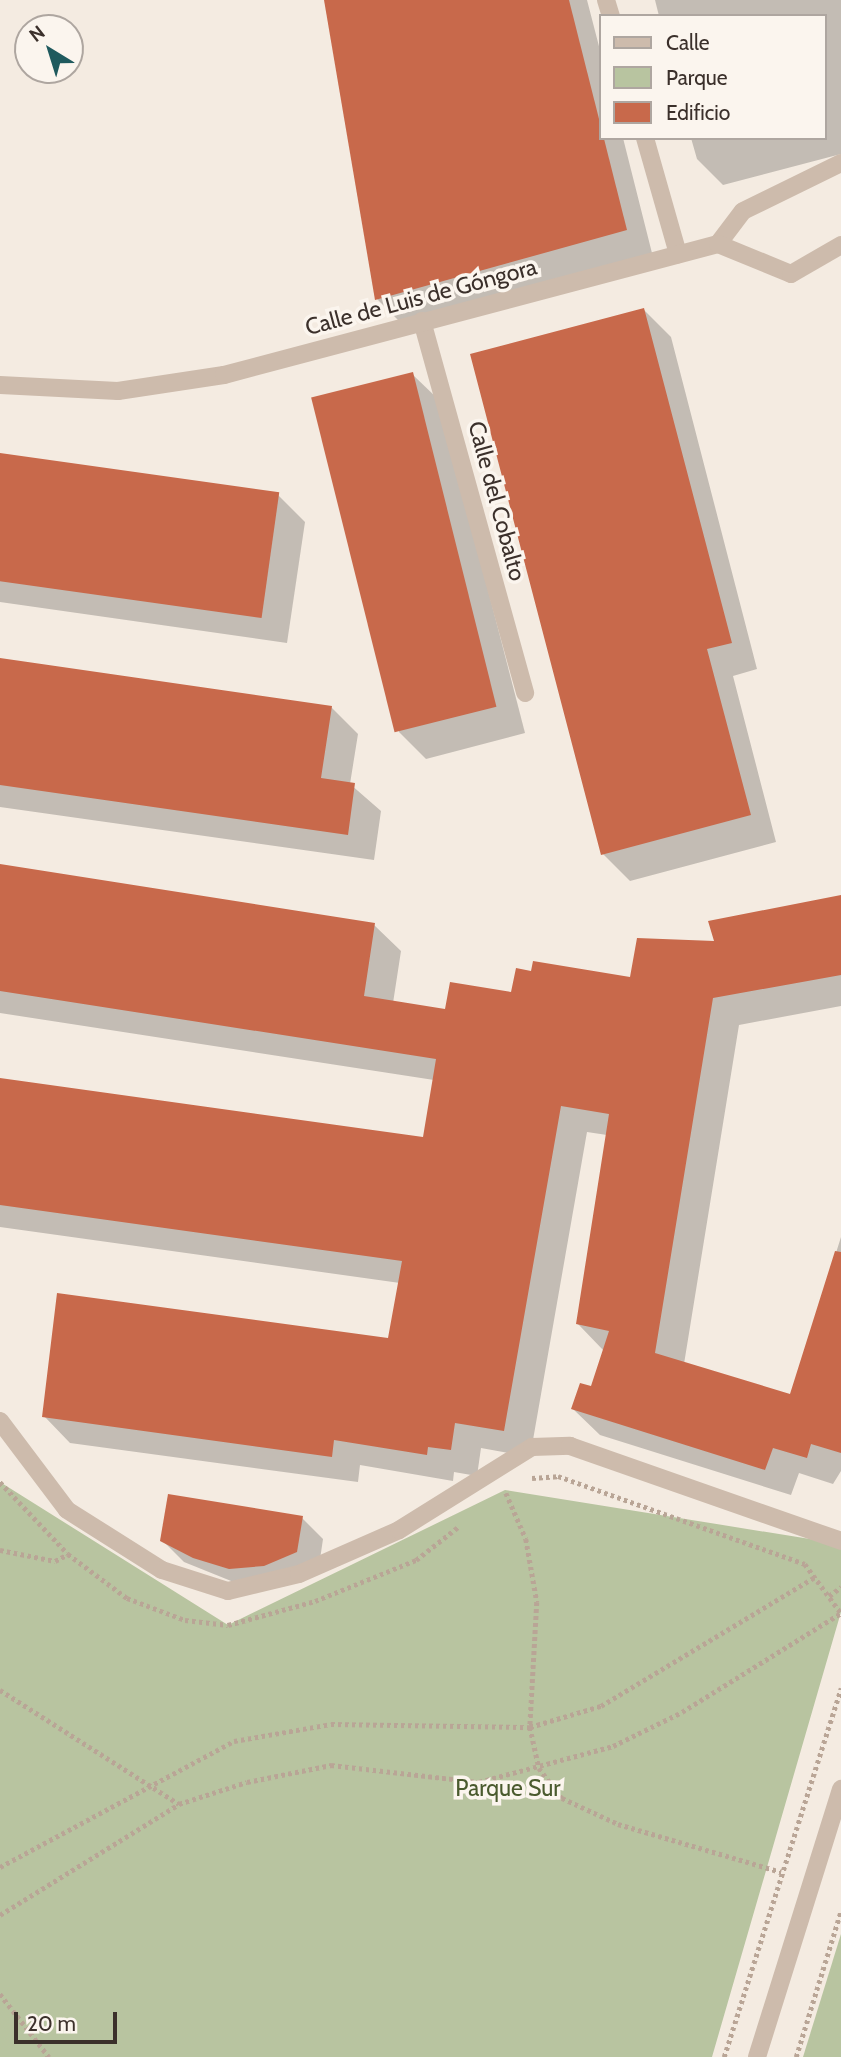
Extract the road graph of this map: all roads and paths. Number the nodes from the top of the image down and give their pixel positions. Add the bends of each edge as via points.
1 (646, 140) edge
2 (841, 163) edge
3 (718, 244) junction
4 (841, 245) edge
5 (678, 254) junction
6 (422, 321) junction
7 (0, 385) edge
8 (525, 693) dead end
9 (0, 1421) edge
10 (491, 1468) junction
11 (841, 1541) edge
12 (0, 1550) edge
13 (68, 1554) dead end
14 (806, 1564) dead end
15 (815, 1577) junction
16 (841, 1587) edge
17 (829, 1596) junction
18 (841, 1613) edge
19 (841, 1688) edge
20 (0, 1690) edge
21 (530, 1727) junction
22 (539, 1768) junction
23 (150, 1781) junction
24 (841, 1789) edge
25 (179, 1804) junction
26 (0, 1867) edge
27 (781, 1872) junction
28 (841, 1911) edge
29 (0, 1915) edge
30 (0, 1994) edge
31 (49, 2057) edge
32 (724, 2057) edge
33 (758, 2057) edge
34 (796, 2057) edge

1 - 5 street
2 - 3 street via 743,211
3 - 4 street via 791,274
3 - 5 street, Calle de Luis de Góngora
5 - 6 street, Calle de Luis de Góngora
6 - 7 street, Calle de Luis de Góngora via 224,375 118,391
6 - 8 street, Calle del Cobalto
9 - 10 street via 67,1510 162,1570 228,1591 299,1574 399,1530
10 - 11 street via 532,1447 570,1446
10 - 21 path via 526,1539 537,1602
12 - 13 path via 55,1560
14 - 15 path
15 - 17 path
15 - 21 path via 613,1700
16 - 17 path
17 - 18 path
18 - 22 path via 682,1712 613,1746
19 - 27 path
20 - 23 path
21 - 22 path
21 - 23 path via 331,1724 233,1741
22 - 25 path via 479,1782 331,1765
22 - 27 path via 562,1798 618,1824
23 - 25 path
23 - 26 path
24 - 33 street
25 - 29 path
27 - 32 path
28 - 34 path
30 - 31 path

